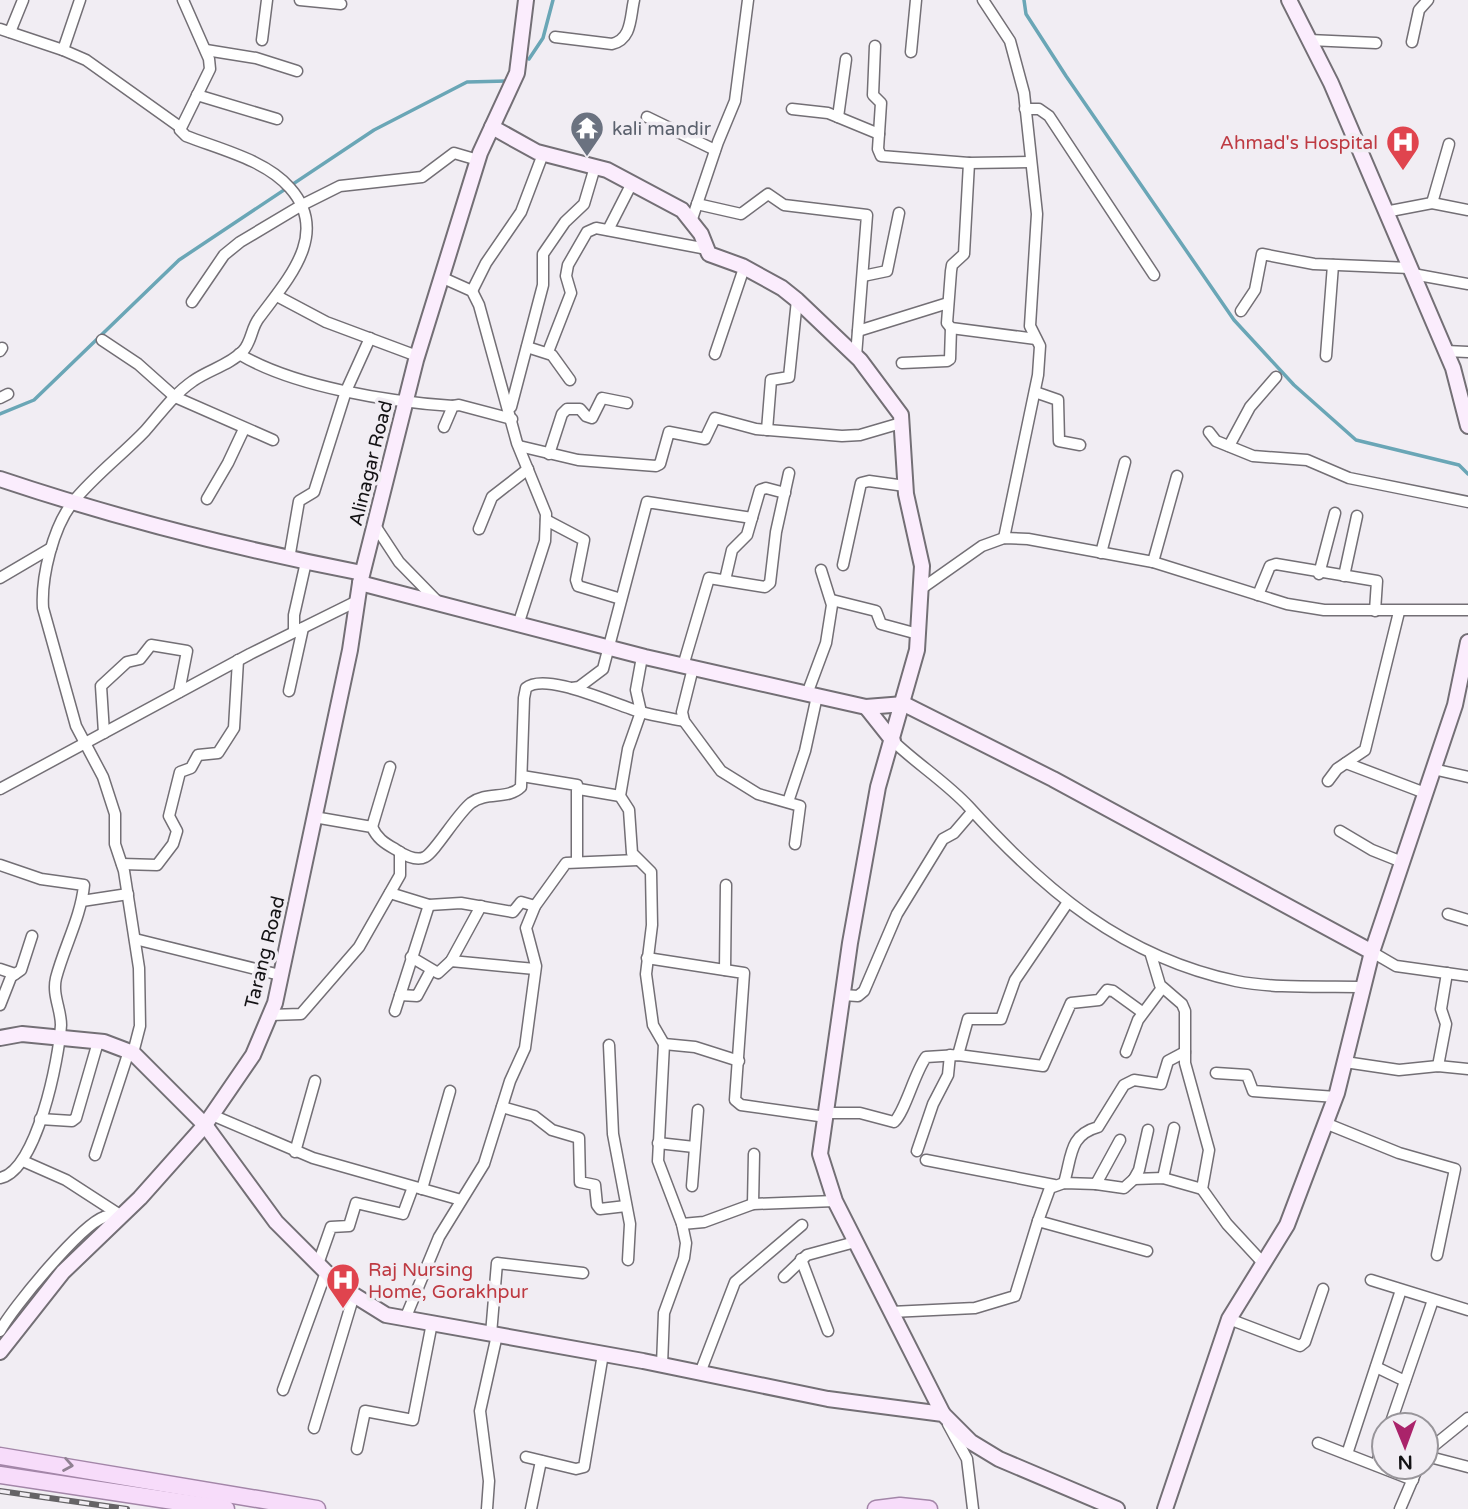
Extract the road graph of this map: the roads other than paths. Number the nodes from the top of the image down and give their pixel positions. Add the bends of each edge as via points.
1 (23, 0) edge
2 (79, 0) edge
3 (183, 0) edge
4 (267, 0) edge
5 (300, 0) edge
6 (526, 0) edge
7 (634, 0) edge
8 (748, 0) edge
9 (916, 0) edge
10 (984, 0) edge
11 (1289, 0) edge
12 (1428, 0) edge
13 (341, 5) dead end
14 (5, 30) edge
15 (555, 37) dead end
16 (262, 40) dead end
17 (1309, 40) junction
18 (1412, 42) dead end
19 (1376, 43) dead end
20 (875, 46) dead end
21 (63, 50) junction
22 (205, 50) junction
23 (911, 52) dead end
24 (846, 59) dead end
25 (297, 71) dead end
26 (197, 94) junction
27 (792, 109) dead end
28 (1025, 109) junction
29 (647, 117) dead end
30 (838, 117) junction
31 (278, 119) dead end
32 (180, 127) junction
33 (492, 127) junction
34 (879, 134) junction
35 (1449, 144) dead end
36 (715, 150) junction
37 (543, 154) junction
38 (478, 160) junction
39 (1030, 162) junction
40 (970, 163) junction
41 (595, 167) junction
42 (632, 183) junction
43 (1432, 203) junction
44 (697, 204) junction
45 (302, 205) junction
46 (1468, 210) edge
47 (1385, 212) junction
48 (899, 213) dead end
49 (691, 222) junction
50 (608, 230) junction
51 (707, 249) junction
52 (1333, 265) junction
53 (744, 268) junction
54 (1411, 271) junction
55 (1153, 275) dead end
56 (863, 276) junction
57 (443, 278) junction
58 (1468, 284) edge
59 (472, 291) junction
60 (277, 296) junction
61 (797, 300) junction
62 (192, 302) dead end
63 (948, 303) junction
64 (1241, 311) dead end
65 (951, 328) junction
66 (859, 331) junction
67 (370, 338) junction
68 (1036, 339) junction
69 (102, 340) dead end
70 (527, 347) junction
71 (1446, 351) junction
72 (548, 352) junction
73 (1468, 352) edge
74 (239, 354) junction
75 (715, 354) dead end
76 (417, 356) junction
77 (856, 356) junction
78 (1326, 356) dead end
79 (902, 363) dead end
80 (1276, 377) dead end
81 (570, 380) dead end
82 (346, 391) junction
83 (1035, 392) junction
84 (175, 397) junction
85 (405, 403) junction
86 (627, 403) dead end
87 (1465, 406) edge
88 (453, 407) junction
89 (511, 415) junction
90 (901, 423) junction
91 (1468, 426) edge
92 (444, 427) dead end
93 (244, 429) junction
94 (767, 430) junction
95 (1209, 432) dead end
96 (273, 440) dead end
97 (1080, 445) dead end
98 (519, 446) junction
99 (1229, 446) junction
100 (549, 454) junction
101 (1125, 462) dead end
102 (527, 469) junction
103 (789, 474) dead end
104 (1177, 475) dead end
105 (0, 479) edge
106 (905, 486) junction
107 (785, 493) junction
108 (207, 499) dead end
109 (1468, 502) edge
110 (72, 503) junction
111 (1335, 513) dead end
112 (1357, 516) dead end
113 (752, 518) junction
114 (546, 520) junction
115 (374, 524) junction
116 (480, 529) dead end
117 (1004, 538) junction
118 (51, 548) junction
119 (1101, 553) junction
120 (289, 559) junction
121 (306, 562) junction
122 (1153, 562) junction
123 (843, 565) dead end
124 (821, 570) dead end
125 (1319, 573) junction
126 (1344, 576) junction
127 (0, 578) edge
128 (361, 578) junction
129 (726, 580) junction
130 (921, 589) junction
131 (1258, 595) junction
132 (621, 598) junction
133 (832, 600) junction
134 (355, 603) junction
135 (438, 603) junction
136 (1468, 610) edge
137 (1374, 611) junction
138 (1399, 612) junction
139 (519, 625) junction
140 (299, 630) junction
141 (918, 634) junction
142 (1468, 642) edge
143 (609, 648) junction
144 (642, 657) junction
145 (238, 660) junction
146 (689, 667) junction
147 (572, 688) junction
148 (289, 691) dead end
149 (1463, 691) edge
150 (179, 692) junction
151 (812, 695) junction
152 (904, 704) junction
153 (866, 707) junction
154 (641, 712) junction
155 (684, 721) junction
156 (104, 733) junction
157 (893, 741) junction
158 (83, 744) junction
159 (1346, 763) junction
160 (390, 767) dead end
161 (1433, 769) junction
162 (522, 776) junction
163 (1468, 777) edge
164 (1328, 781) dead end
165 (0, 789) edge
166 (579, 789) junction
167 (1426, 793) junction
168 (620, 796) junction
169 (788, 802) junction
170 (972, 813) junction
171 (314, 817) junction
172 (372, 827) junction
173 (1340, 831) dead end
174 (795, 844) dead end
175 (400, 852) junction
176 (638, 860) junction
177 (577, 861) junction
178 (1402, 862) junction
179 (122, 864) junction
180 (0, 865) edge
181 (726, 885) dead end
182 (390, 893) junction
183 (128, 894) junction
184 (82, 901) junction
185 (1068, 902) junction
186 (429, 905) junction
187 (481, 906) junction
188 (536, 906) junction
189 (1448, 914) dead end
190 (1468, 920) edge
191 (32, 936) dead end
192 (135, 939) junction
193 (1372, 952) junction
194 (1152, 955) junction
195 (411, 957) junction
196 (647, 958) junction
197 (451, 961) junction
198 (0, 969) edge
199 (535, 969) junction
200 (431, 970) junction
201 (725, 970) junction
202 (1447, 973) junction
203 (15, 974) junction
204 (281, 975) junction
205 (1468, 976) edge
206 (1161, 988) junction
207 (1364, 988) junction
208 (400, 995) junction
209 (842, 995) junction
210 (0, 1005) edge
211 (395, 1011) dead end
212 (1143, 1012) junction
213 (270, 1015) junction
214 (0, 1038) edge
215 (60, 1038) junction
216 (99, 1042) junction
217 (664, 1044) junction
218 (609, 1045) dead end
219 (130, 1052) junction
220 (1126, 1052) dead end
221 (1185, 1052) junction
222 (954, 1055) junction
223 (739, 1062) junction
224 (1345, 1062) junction
225 (1438, 1066) junction
226 (1468, 1069) edge
227 (1216, 1073) dead end
228 (315, 1081) dead end
229 (450, 1091) dead end
230 (1336, 1097) junction
231 (502, 1107) junction
232 (698, 1110) dead end
233 (826, 1115) junction
234 (40, 1119) junction
235 (208, 1120) junction
236 (1325, 1123) junction
237 (1174, 1128) dead end
238 (1148, 1130) dead end
239 (1120, 1140) dead end
240 (658, 1143) junction
241 (694, 1147) junction
242 (917, 1151) dead end
243 (295, 1152) junction
244 (754, 1154) dead end
245 (95, 1155) dead end
246 (926, 1160) dead end
247 (23, 1161) junction
248 (0, 1178) edge
249 (1163, 1178) junction
250 (1134, 1179) junction
251 (1059, 1184) junction
252 (1096, 1184) junction
253 (692, 1186) dead end
254 (418, 1188) junction
255 (1202, 1189) junction
256 (461, 1200) junction
257 (835, 1201) junction
258 (753, 1204) junction
259 (626, 1206) junction
260 (1038, 1220) junction
261 (115, 1221) junction
262 (682, 1224) junction
263 (802, 1225) dead end
264 (855, 1242) junction
265 (1147, 1251) dead end
266 (1437, 1255) dead end
267 (802, 1259) junction
268 (628, 1260) dead end
269 (1264, 1264) junction
270 (322, 1268) junction
271 (583, 1273) dead end
272 (784, 1277) dead end
273 (1371, 1280) dead end
274 (1323, 1289) dead end
275 (1401, 1290) junction
276 (354, 1294) junction
277 (1433, 1300) junction
278 (1468, 1310) edge
279 (891, 1312) junction
280 (405, 1319) junction
281 (1228, 1319) junction
282 (432, 1323) junction
283 (0, 1331) edge
284 (828, 1332) dead end
285 (494, 1335) junction
286 (0, 1352) edge
287 (603, 1354) junction
288 (662, 1365) junction
289 (1376, 1367) junction
290 (700, 1373) junction
291 (1405, 1381) junction
292 (283, 1391) dead end
293 (1395, 1411) edge
294 (943, 1414) junction
295 (1468, 1418) edge
296 (314, 1429) dead end
297 (1440, 1442) edge
298 (1318, 1443) dead end
299 (357, 1449) dead end
300 (1347, 1454) junction
301 (0, 1456) edge
302 (526, 1457) dead end
303 (1440, 1458) edge
304 (541, 1461) junction
305 (1370, 1463) edge
306 (1468, 1467) edge
307 (0, 1475) edge
308 (1413, 1481) edge
309 (226, 1509) edge
310 (317, 1509) edge
311 (487, 1509) edge
312 (531, 1509) edge
313 (876, 1509) edge
314 (929, 1509) edge
315 (973, 1509) edge
316 (1117, 1509) edge
317 (1165, 1509) edge
318 (1400, 1509) edge

1 - 14 street
2 - 21 street
3 - 22 street
4 - 16 street
5 - 13 street
6 - 33 street, Alinagar Road via 517,73
7 - 15 street via 621,42
8 - 36 street via 736,101
9 - 23 street
10 - 28 street via 1010,41
11 - 17 street
12 - 18 street via 1419,10
14 - 21 street
17 - 19 street
17 - 47 street
20 - 34 street via 873,95 881,103
21 - 32 street via 86,60
22 - 25 street via 256,58
22 - 26 street via 210,69
24 - 30 street
26 - 31 street
26 - 32 street
27 - 30 street
28 - 39 street
28 - 55 street via 1039,109 1049,116
29 - 36 street
30 - 34 street
32 - 45 street via 186,136 259,166 290,187
33 - 37 street
33 - 38 street, Alinagar Road
34 - 40 street via 878,154 885,158
35 - 43 street
36 - 44 street
37 - 41 street
37 - 59 street via 521,212
38 - 45 street via 454,153 422,177 340,186
38 - 57 street, Alinagar Road
39 - 40 street
39 - 68 street via 1037,221 1030,326
40 - 63 street via 964,254 952,265
41 - 42 street
41 - 70 street via 584,204 543,254 543,285
42 - 49 street via 682,210
42 - 50 street
43 - 46 street
43 - 47 street
44 - 49 street
44 - 56 street via 741,214 768,194 790,206 863,212 869,219
45 - 60 street via 307,243
45 - 62 street via 224,256
47 - 54 street
48 - 56 street via 887,271
49 - 51 street
50 - 51 street
50 - 72 street via 587,232 568,265 571,293
51 - 53 street via 709,254
52 - 54 street
52 - 64 street via 1262,254 1255,290
52 - 78 street
53 - 61 street
53 - 75 street
54 - 58 street
54 - 71 street
56 - 66 street
57 - 59 street
57 - 76 street, Alinagar Road
59 - 89 street via 480,304
60 - 67 street
60 - 74 street via 256,320 249,343
61 - 77 street
61 - 94 street via 789,377 771,380
63 - 65 street
63 - 66 street
65 - 68 street
65 - 79 street via 950,359
66 - 77 street
67 - 76 street
67 - 82 street
68 - 83 street via 1040,346
69 - 84 street
70 - 72 street
70 - 89 street
71 - 73 street
71 - 87 street
72 - 81 street
74 - 82 street via 259,365
74 - 84 street via 195,379
76 - 85 street, Alinagar Road
77 - 90 street via 901,415
80 - 99 street via 1250,407
82 - 85 street
82 - 120 street via 314,492 299,501
83 - 97 street via 1058,400 1059,441
83 - 117 street
84 - 93 street
84 - 110 street
85 - 88 street
85 - 115 street, Alinagar Road
86 - 100 street via 602,398 593,418 580,409 567,410
87 - 91 street
88 - 89 street
88 - 92 street
89 - 98 street
90 - 94 street via 850,435
90 - 106 street
93 - 96 street
93 - 108 street
94 - 100 street via 718,418 705,439 669,432 656,466
95 - 99 street
98 - 100 street
98 - 102 street
99 - 109 street via 1259,458 1307,460 1349,478
101 - 119 street
102 - 114 street
102 - 116 street via 492,497
103 - 107 street
104 - 122 street
105 - 110 street
106 - 123 street via 862,483
106 - 130 street via 922,566
107 - 113 street via 762,488
107 - 129 street via 768,586
110 - 118 street
110 - 120 street
111 - 125 street
112 - 126 street
113 - 129 street via 747,535 734,546
113 - 132 street via 647,502
114 - 132 street via 584,540 578,586
114 - 139 street via 545,541
115 - 128 street, Alinagar Road
115 - 135 street via 399,562
117 - 119 street
117 - 130 street via 982,546
118 - 127 street
118 - 158 street via 43,608
119 - 122 street
120 - 121 street
121 - 128 street
121 - 140 street via 294,615
122 - 131 street
124 - 133 street
125 - 126 street
125 - 131 street via 1272,564
126 - 137 street via 1377,581
128 - 134 street, Alinagar Road
128 - 135 street
129 - 146 street via 707,581
130 - 141 street
131 - 137 street via 1324,610
132 - 143 street
133 - 141 street via 876,611 881,624
133 - 151 street
134 - 140 street
134 - 171 street, Alinagar Road via 350,650
135 - 139 street
136 - 138 street
137 - 138 street
138 - 159 street via 1364,750
139 - 143 street
140 - 145 street
140 - 148 street
141 - 152 street
142 - 149 street
143 - 144 street
143 - 147 street via 603,669
144 - 146 street
144 - 154 street via 635,690
145 - 150 street
145 - 179 street via 234,729 218,753 198,755 191,768 180,772 169,816 177,831 173,844 157,865
146 - 151 street
146 - 155 street
147 - 154 street
147 - 162 street via 540,682 526,688
149 - 161 street
150 - 156 street
150 - 156 street via 187,651 151,645 140,659 127,662 102,686
151 - 153 street
151 - 169 street via 805,751
152 - 153 street
152 - 157 street
152 - 193 street via 1054,779
153 - 157 street
154 - 155 street
154 - 168 street via 628,749
155 - 169 street via 722,771 758,794
156 - 158 street
157 - 170 street
157 - 209 street via 878,787
158 - 165 street
158 - 179 street via 103,777 115,814 115,845
159 - 164 street
159 - 167 street
160 - 172 street
161 - 163 street
161 - 167 street
162 - 166 street via 573,783
162 - 175 street via 521,787 511,794 487,795 471,803 428,856 415,858
166 - 168 street
166 - 177 street
167 - 178 street
168 - 176 street via 629,810 632,853
169 - 174 street via 802,810
170 - 185 street
170 - 209 street via 943,839 897,914 864,991 853,997
171 - 172 street
171 - 204 street, Tarang Road
172 - 175 street via 382,841
173 - 178 street
175 - 182 street via 400,875
176 - 177 street
176 - 196 street via 651,872
177 - 188 street via 561,867
178 - 193 street
179 - 183 street
180 - 184 street via 41,879 82,883
181 - 201 street
182 - 186 street
182 - 213 street via 359,947 311,1004 301,1013
183 - 184 street
183 - 192 street
184 - 215 street via 56,979
185 - 194 street via 1119,939
185 - 222 street via 1017,976 1001,1019 968,1019
186 - 187 street
186 - 195 street
187 - 188 street via 513,912 521,902
187 - 197 street
188 - 199 street via 526,928
189 - 190 street
191 - 203 street via 21,970
192 - 204 street
192 - 219 street via 140,1026
193 - 202 street via 1396,966
193 - 207 street
194 - 206 street
194 - 207 street via 1240,982
195 - 200 street
195 - 208 street
196 - 201 street
196 - 217 street via 653,1025
197 - 199 street
197 - 200 street via 441,972
198 - 203 street
199 - 231 street via 527,1041
200 - 208 street via 417,996
201 - 223 street via 741,971 745,978
202 - 205 street
202 - 225 street via 1441,1009 1446,1024
203 - 210 street
204 - 213 street, Tarang Road
206 - 212 street
206 - 221 street via 1183,1006
207 - 224 street
208 - 211 street
209 - 233 street
212 - 220 street
212 - 222 street via 1110,989 1099,1000 1071,1003 1043,1066
213 - 235 street, Tarang Road via 253,1055
214 - 215 street via 22,1034
215 - 216 street
215 - 234 street
216 - 219 street
216 - 234 street via 76,1118
217 - 223 street via 695,1047
217 - 240 street
218 - 259 street via 613,1134
219 - 235 street
219 - 245 street
221 - 251 street via 1168,1061 1161,1084 1134,1080 1124,1085 1098,1127 1082,1131 1077,1138
221 - 255 street via 1209,1150
222 - 233 street via 926,1057 894,1122 860,1114
222 - 242 street
223 - 233 street via 737,1104
224 - 225 street via 1399,1070
224 - 230 street
225 - 226 street
227 - 230 street via 1247,1075 1253,1091
228 - 243 street
229 - 254 street
230 - 236 street
231 - 256 street via 484,1164
231 - 259 street via 534,1116 552,1130 579,1138 580,1182 596,1185 600,1209
232 - 241 street
233 - 257 street via 820,1154
234 - 247 street
235 - 243 street
235 - 261 street, Tarang Road
235 - 270 street via 276,1222
236 - 266 street via 1399,1153 1455,1169
236 - 269 street via 1287,1225
237 - 249 street
238 - 250 street
239 - 252 street
240 - 241 street
240 - 262 street via 660,1167
241 - 253 street
243 - 254 street
244 - 258 street
246 - 251 street
247 - 248 street
247 - 261 street via 65,1180
249 - 250 street
249 - 255 street
250 - 252 street via 1124,1188
251 - 252 street
251 - 260 street via 1045,1194
254 - 256 street
254 - 270 street via 404,1214 356,1203 349,1226 331,1227
255 - 269 street
256 - 280 street via 439,1237
257 - 258 street
257 - 264 street
258 - 262 street via 704,1222
259 - 268 street
260 - 265 street
260 - 279 street via 1015,1296 975,1308
261 - 283 street via 104,1217 80,1237 10,1311
261 - 286 street, Tarang Road via 40,1297
262 - 288 street via 684,1258 664,1313
263 - 290 street via 735,1282
264 - 267 street
264 - 279 street
267 - 272 street
267 - 284 street
269 - 281 street
270 - 276 street
270 - 292 street
271 - 285 street via 497,1263
273 - 275 street
274 - 281 street via 1300,1346
275 - 277 street
275 - 289 street
276 - 280 street via 386,1315
276 - 296 street
277 - 278 street
277 - 291 street
279 - 294 street
280 - 282 street
281 - 317 street
282 - 285 street
282 - 299 street via 414,1417 410,1421 365,1411
285 - 287 street
285 - 311 street via 480,1411 489,1480
287 - 288 street
287 - 304 street via 584,1467
288 - 290 street
289 - 291 street
289 - 300 street
290 - 294 street via 828,1399
291 - 293 street
294 - 315 street via 967,1459
294 - 316 street via 971,1442 999,1459
295 - 297 street
298 - 300 street
300 - 305 street
301 -> 310 main road
302 - 304 street
303 - 306 street
304 - 312 street
307 - 309 main road
308 - 318 street
313 - 314 main road

